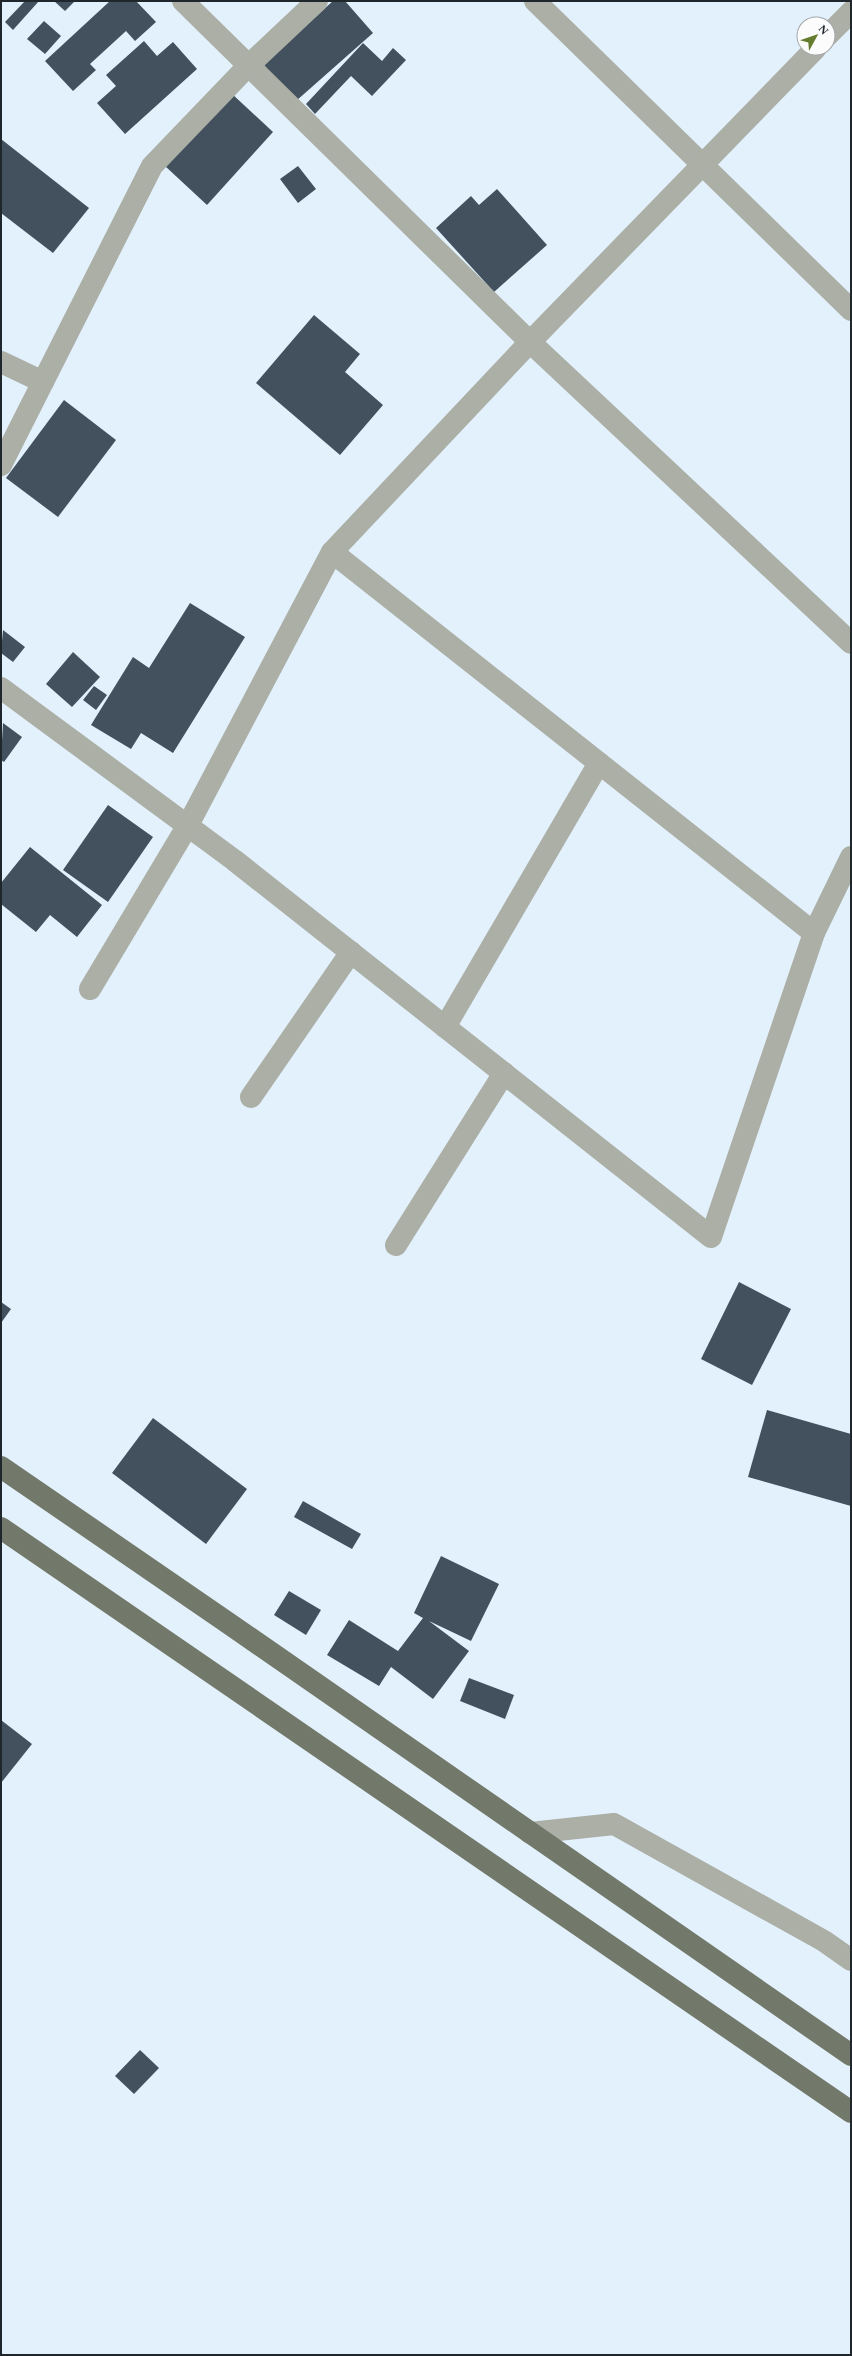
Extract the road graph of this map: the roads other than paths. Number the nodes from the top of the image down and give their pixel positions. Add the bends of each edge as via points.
1 (183, 1) edge
2 (317, 1) edge
3 (535, 1) edge
4 (851, 12) edge
5 (836, 27) edge
6 (808, 56) edge
7 (248, 66) junction
8 (703, 165) junction
9 (851, 310) edge
10 (530, 342) junction
11 (1, 362) edge
12 (43, 382) junction
13 (1, 465) edge
14 (332, 552) junction
15 (851, 643) edge
16 (1, 688) edge
17 (599, 763) junction
18 (188, 825) junction
19 (851, 857) edge
20 (814, 934) junction
21 (351, 952) junction
22 (90, 990) dead end
23 (445, 1027) junction
24 (504, 1073) junction
25 (251, 1097) dead end
26 (396, 1245) dead end
27 (1, 1467) edge
28 (1, 1528) edge
29 (530, 1833) junction
30 (851, 1960) edge
31 (851, 2055) edge
32 (851, 2112) edge

1 - 7 street
2 - 7 street
3 - 8 street
4 - 5 street
6 - 8 street
7 - 10 street
7 - 12 street via 152,166
8 - 9 street
8 - 10 street
10 - 14 street
10 - 15 street
11 - 12 street
12 - 13 street
14 - 17 street
14 - 18 street
16 - 18 street
17 - 20 street
17 - 23 street
18 - 21 street
18 - 22 street
19 - 20 street
20 - 24 street via 711,1237
21 - 23 street
21 - 25 street
23 - 24 street
24 - 26 street
27 - 29 main road
28 - 32 main road
29 - 30 street via 614,1824 824,1941
29 - 31 main road

